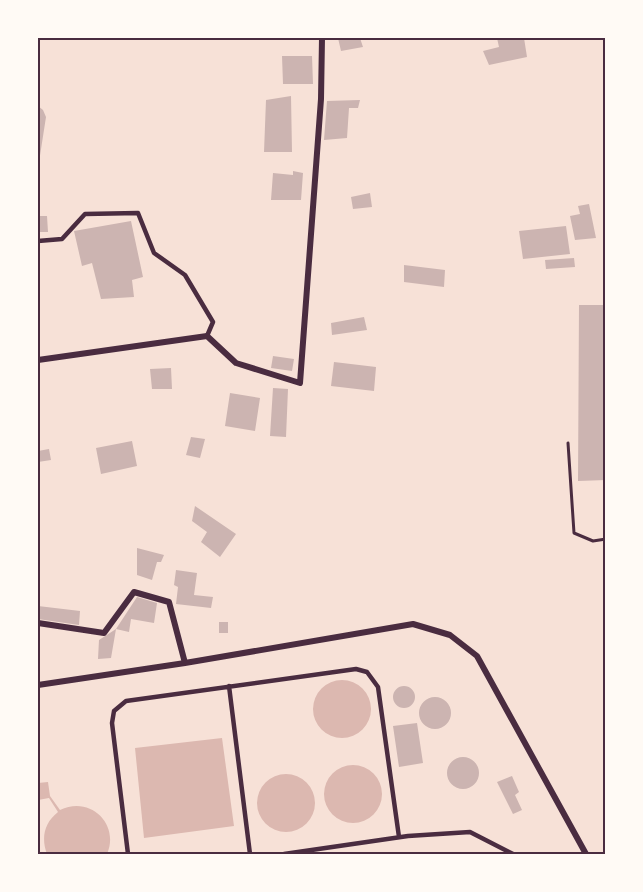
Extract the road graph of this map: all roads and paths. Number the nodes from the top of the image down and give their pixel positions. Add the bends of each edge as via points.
1 (322, 38) edge
2 (38, 241) edge
3 (207, 336) junction
4 (38, 360) edge
5 (568, 443) dead end
6 (606, 539) edge
7 (38, 623) edge
8 (185, 663) junction
9 (38, 685) edge
10 (230, 686) junction
11 (399, 837) junction
12 (128, 855) edge
13 (250, 855) edge
14 (284, 855) edge
15 (513, 855) edge
16 (586, 855) edge

1 - 3 street via 300,383 236,363
2 - 3 lane via 62,239 85,214 138,213 154,253 185,275 213,322
3 - 4 street
5 - 6 path via 574,533 592,541
7 - 8 street via 104,633 134,592 169,602
8 - 9 street
8 - 16 street via 413,624 450,635 477,656
10 - 11 lane via 356,669 366,672 378,687
10 - 12 lane via 138,698 126,701 114,711 112,723
10 - 13 lane
11 - 14 lane
11 - 15 lane via 470,832

